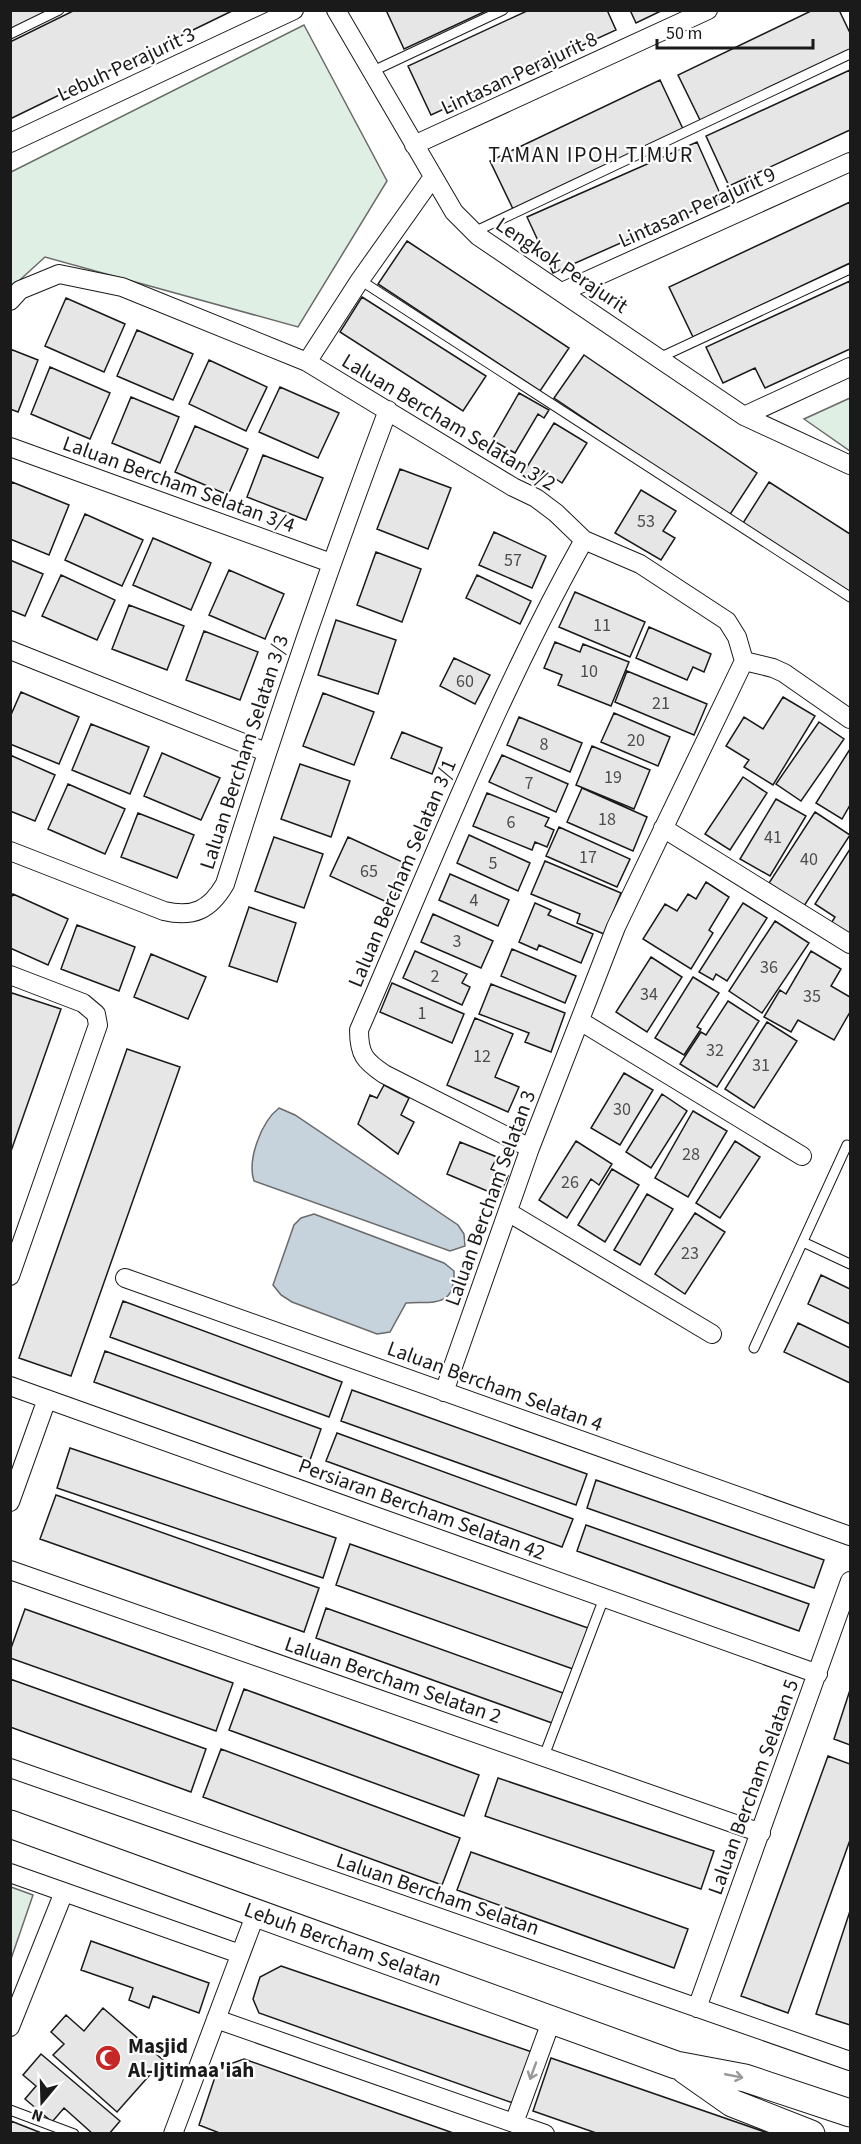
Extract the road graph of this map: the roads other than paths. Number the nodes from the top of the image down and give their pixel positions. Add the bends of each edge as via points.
1 (59, 10) edge
2 (294, 10) edge
3 (336, 10) edge
4 (503, 10) edge
5 (708, 10) edge
6 (10, 34) edge
7 (850, 54) edge
8 (371, 72) junction
9 (10, 142) edge
10 (414, 146) junction
11 (850, 162) edge
12 (433, 177) junction
13 (474, 232) junction
14 (850, 268) edge
15 (360, 280) junction
16 (562, 292) junction
17 (10, 301) edge
18 (659, 358) junction
19 (307, 362) junction
20 (850, 367) edge
21 (388, 410) junction
22 (744, 416) junction
23 (10, 447) edge
24 (850, 465) edge
25 (584, 540) junction
26 (331, 563) junction
27 (850, 597) edge
28 (10, 650) edge
29 (744, 661) junction
30 (850, 719) edge
31 (267, 752) junction
32 (663, 828) junction
33 (10, 851) edge
34 (850, 944) edge
35 (10, 975) edge
36 (580, 1021) junction
37 (847, 1146) dead end
38 (530, 1148) junction
39 (802, 1156) dead end
40 (508, 1212) junction
41 (803, 1242) junction
42 (850, 1264) edge
43 (10, 1276) edge
44 (125, 1278) dead end
45 (712, 1334) dead end
46 (754, 1348) dead end
47 (10, 1386) edge
48 (444, 1392) junction
49 (47, 1399) junction
50 (10, 1502) edge
51 (850, 1536) edge
52 (10, 1570) edge
53 (850, 1581) edge
54 (604, 1598) junction
55 (818, 1674) junction
56 (544, 1756) junction
57 (10, 1768) edge
58 (10, 1824) edge
59 (761, 1833) junction
60 (10, 1873) edge
61 (64, 1892) junction
62 (256, 1912) junction
63 (240, 1954) junction
64 (697, 2008) junction
65 (216, 2019) junction
66 (552, 2019) junction
67 (10, 2027) edge
68 (850, 2061) edge
69 (676, 2065) junction
70 (732, 2103) junction
71 (10, 2110) edge
72 (850, 2114) edge
73 (513, 2128) edge
74 (850, 2129) edge
75 (177, 2132) edge
76 (73, 2133) edge
77 (545, 2133) edge
78 (811, 2133) edge

1 - 6 lane
2 - 9 street, Lebuh Perajurit 3
3 - 8 street, Lengkok Perajurit
4 - 8 lane
5 - 10 street, Lintasan Perajurit 8
7 - 13 lane
8 - 10 street, Lengkok Perajurit
10 - 12 street, Lengkok Perajurit
11 - 16 street, Lintasan Perajurit 9
12 - 13 street, Lengkok Perajurit via 454,212
12 - 15 street
13 - 16 street, Lengkok Perajurit
14 - 18 lane
15 - 19 street
15 - 27 lane
16 - 18 street, Lengkok Perajurit
17 - 19 street, Laluan Bercham Selatan 3/2 via 21,290 49,278 69,276 122,287
18 - 22 street, Lengkok Perajurit
19 - 21 street, Laluan Bercham Selatan 3/2
20 - 22 street
21 - 25 street, Laluan Bercham Selatan 3/2 via 536,498
21 - 26 street, Laluan Bercham Selatan 3/3
22 - 24 street, Lengkok Perajurit
23 - 26 street, Laluan Bercham Selatan 3/4
25 - 29 street, Laluan Bercham Selatan 3/2 via 640,564 727,621
25 - 38 street, Laluan Bercham Selatan 3/1 via 549,601 455,801 358,1030 359,1045 368,1063 384,1074
26 - 31 street, Laluan Bercham Selatan 3/3
28 - 31 street
29 - 30 street via 784,673
29 - 32 street, Laluan Bercham Selatan 3
31 - 33 street, Laluan Bercham Selatan 3/3 via 225,884 207,906 193,913 164,910
32 - 34 street
32 - 36 street, Laluan Bercham Selatan 3 via 616,927
35 - 43 street via 83,1003 96,1014 98,1025
36 - 38 street, Laluan Bercham Selatan 3
36 - 39 street
37 - 41 lane
38 - 40 street, Laluan Bercham Selatan 3
40 - 45 street
40 - 48 street, Laluan Bercham Selatan 3
41 - 42 lane
41 - 46 lane
44 - 48 street, Laluan Bercham Selatan 4
47 - 49 street, Persiaran Bercham Selatan 42
48 - 51 street, Laluan Bercham Selatan 4
49 - 50 street
49 - 54 street, Persiaran Bercham Selatan 42
52 - 56 street, Laluan Bercham Selatan 2
53 - 55 street, Laluan Bercham Selatan 5
54 - 55 street, Persiaran Bercham Selatan 42
54 - 56 lane
55 - 59 street, Laluan Bercham Selatan 5
56 - 59 street, Laluan Bercham Selatan 2
57 - 64 street, Laluan Bercham Selatan
58 - 62 street, Lebuh Bercham Selatan
59 - 64 street, Laluan Bercham Selatan 5
60 - 61 street
61 - 63 street
61 - 67 street
62 - 63 street
62 - 66 street, Lebuh Bercham Selatan
63 - 65 street
64 - 68 street, Laluan Bercham Selatan
65 - 73 street
65 - 75 street
66 - 69 street, Lebuh Bercham Selatan
66 -> 73 street
69 - 70 street
69 -> 72 street via 745,2078
70 - 74 street via 766,2104
70 - 78 street
71 - 76 lane
73 - 77 street

